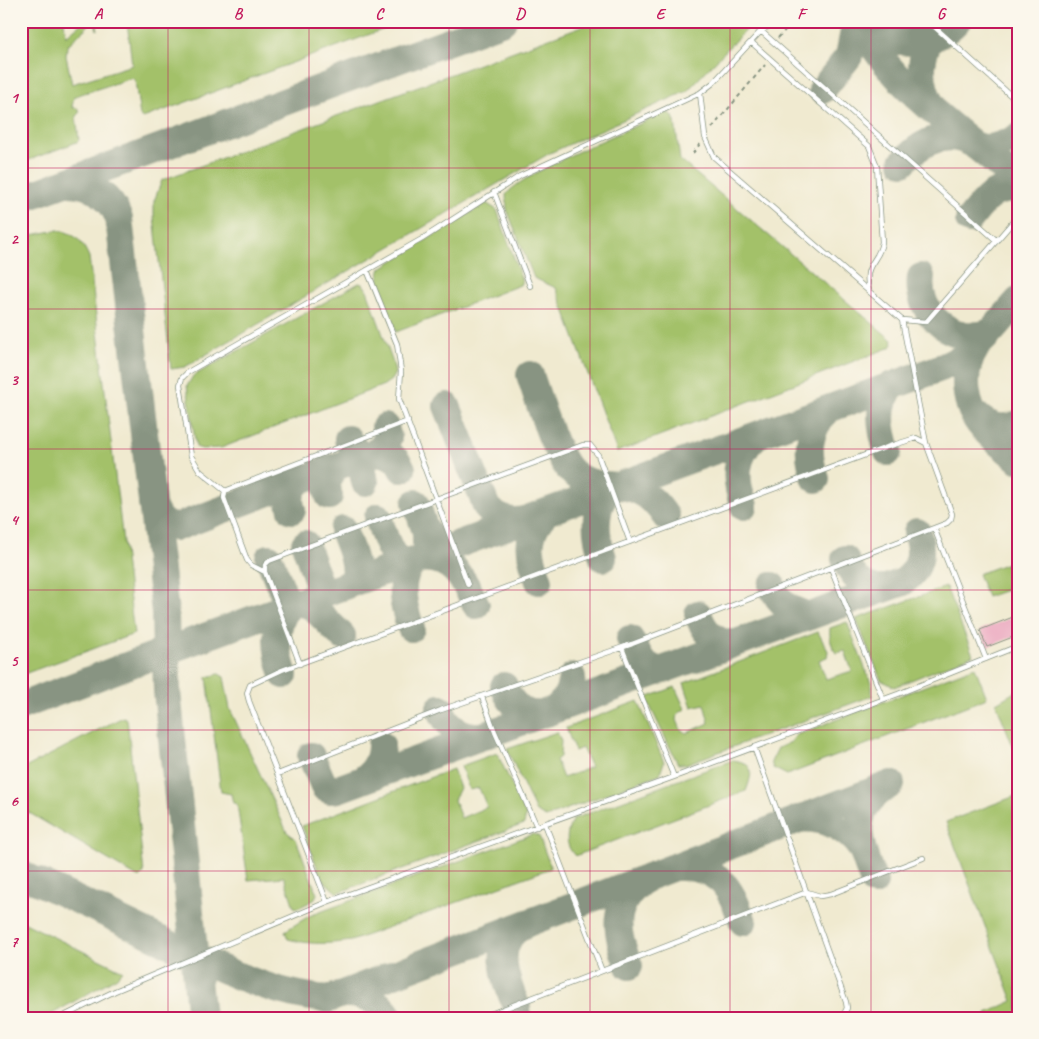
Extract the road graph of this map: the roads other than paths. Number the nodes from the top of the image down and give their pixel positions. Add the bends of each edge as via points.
1 (777, 21) edge
2 (928, 21) edge
3 (761, 32) junction
4 (751, 42) junction
5 (700, 94) junction
6 (1018, 102) edge
7 (494, 192) junction
8 (1018, 216) edge
9 (997, 241) junction
10 (367, 270) junction
11 (530, 286) dead end
12 (870, 292) junction
13 (902, 320) junction
14 (408, 421) junction
15 (926, 443) junction
16 (225, 491) junction
17 (436, 499) junction
18 (934, 528) junction
19 (630, 542) junction
20 (831, 568) junction
21 (265, 572) junction
22 (468, 585) dead end
23 (1018, 646) edge
24 (622, 648) junction
25 (986, 659) junction
26 (300, 664) junction
27 (482, 697) junction
28 (883, 699) junction
29 (754, 747) junction
30 (278, 774) junction
31 (674, 777) junction
32 (546, 824) junction
33 (537, 827) junction
34 (923, 858) dead end
35 (807, 892) junction
36 (327, 902) junction
37 (602, 971) junction
38 (60, 1018) edge
39 (480, 1018) edge
40 (836, 1018) edge

1 - 3 lane
2 - 6 lane
3 - 4 lane
3 - 9 lane
4 - 5 lane
4 - 12 lane via 874,154 882,242 867,271
5 - 7 lane via 530,171
5 - 12 lane via 705,137 714,158
7 - 10 lane
7 - 11 lane
8 - 9 lane
9 - 13 lane via 926,322
10 - 14 lane via 397,344 398,392
10 - 16 lane via 182,378 180,385 191,456 200,472
12 - 13 lane
13 - 15 lane
14 - 16 lane
14 - 17 lane
15 - 18 lane via 952,514 947,523
15 - 19 lane via 910,439
16 - 21 lane via 224,498 247,560
17 - 19 lane via 590,445 598,455
17 - 21 lane via 270,561 265,565
17 - 22 lane
18 - 20 lane
18 - 25 lane
19 - 26 lane
20 - 24 lane
20 - 28 lane
21 - 26 lane
23 - 25 lane
24 - 27 lane
24 - 31 lane
25 - 28 lane
26 - 30 lane via 257,680 250,685 248,693
27 - 30 lane
27 - 33 lane
28 - 29 lane
29 - 31 lane
29 - 35 lane
30 - 36 lane
31 - 32 lane
32 - 33 lane
32 - 37 lane
33 - 36 lane
34 - 35 lane via 831,894 820,896
35 - 37 lane
35 - 40 lane via 846,1002 844,1014
36 - 38 lane via 115,991
37 - 39 lane

